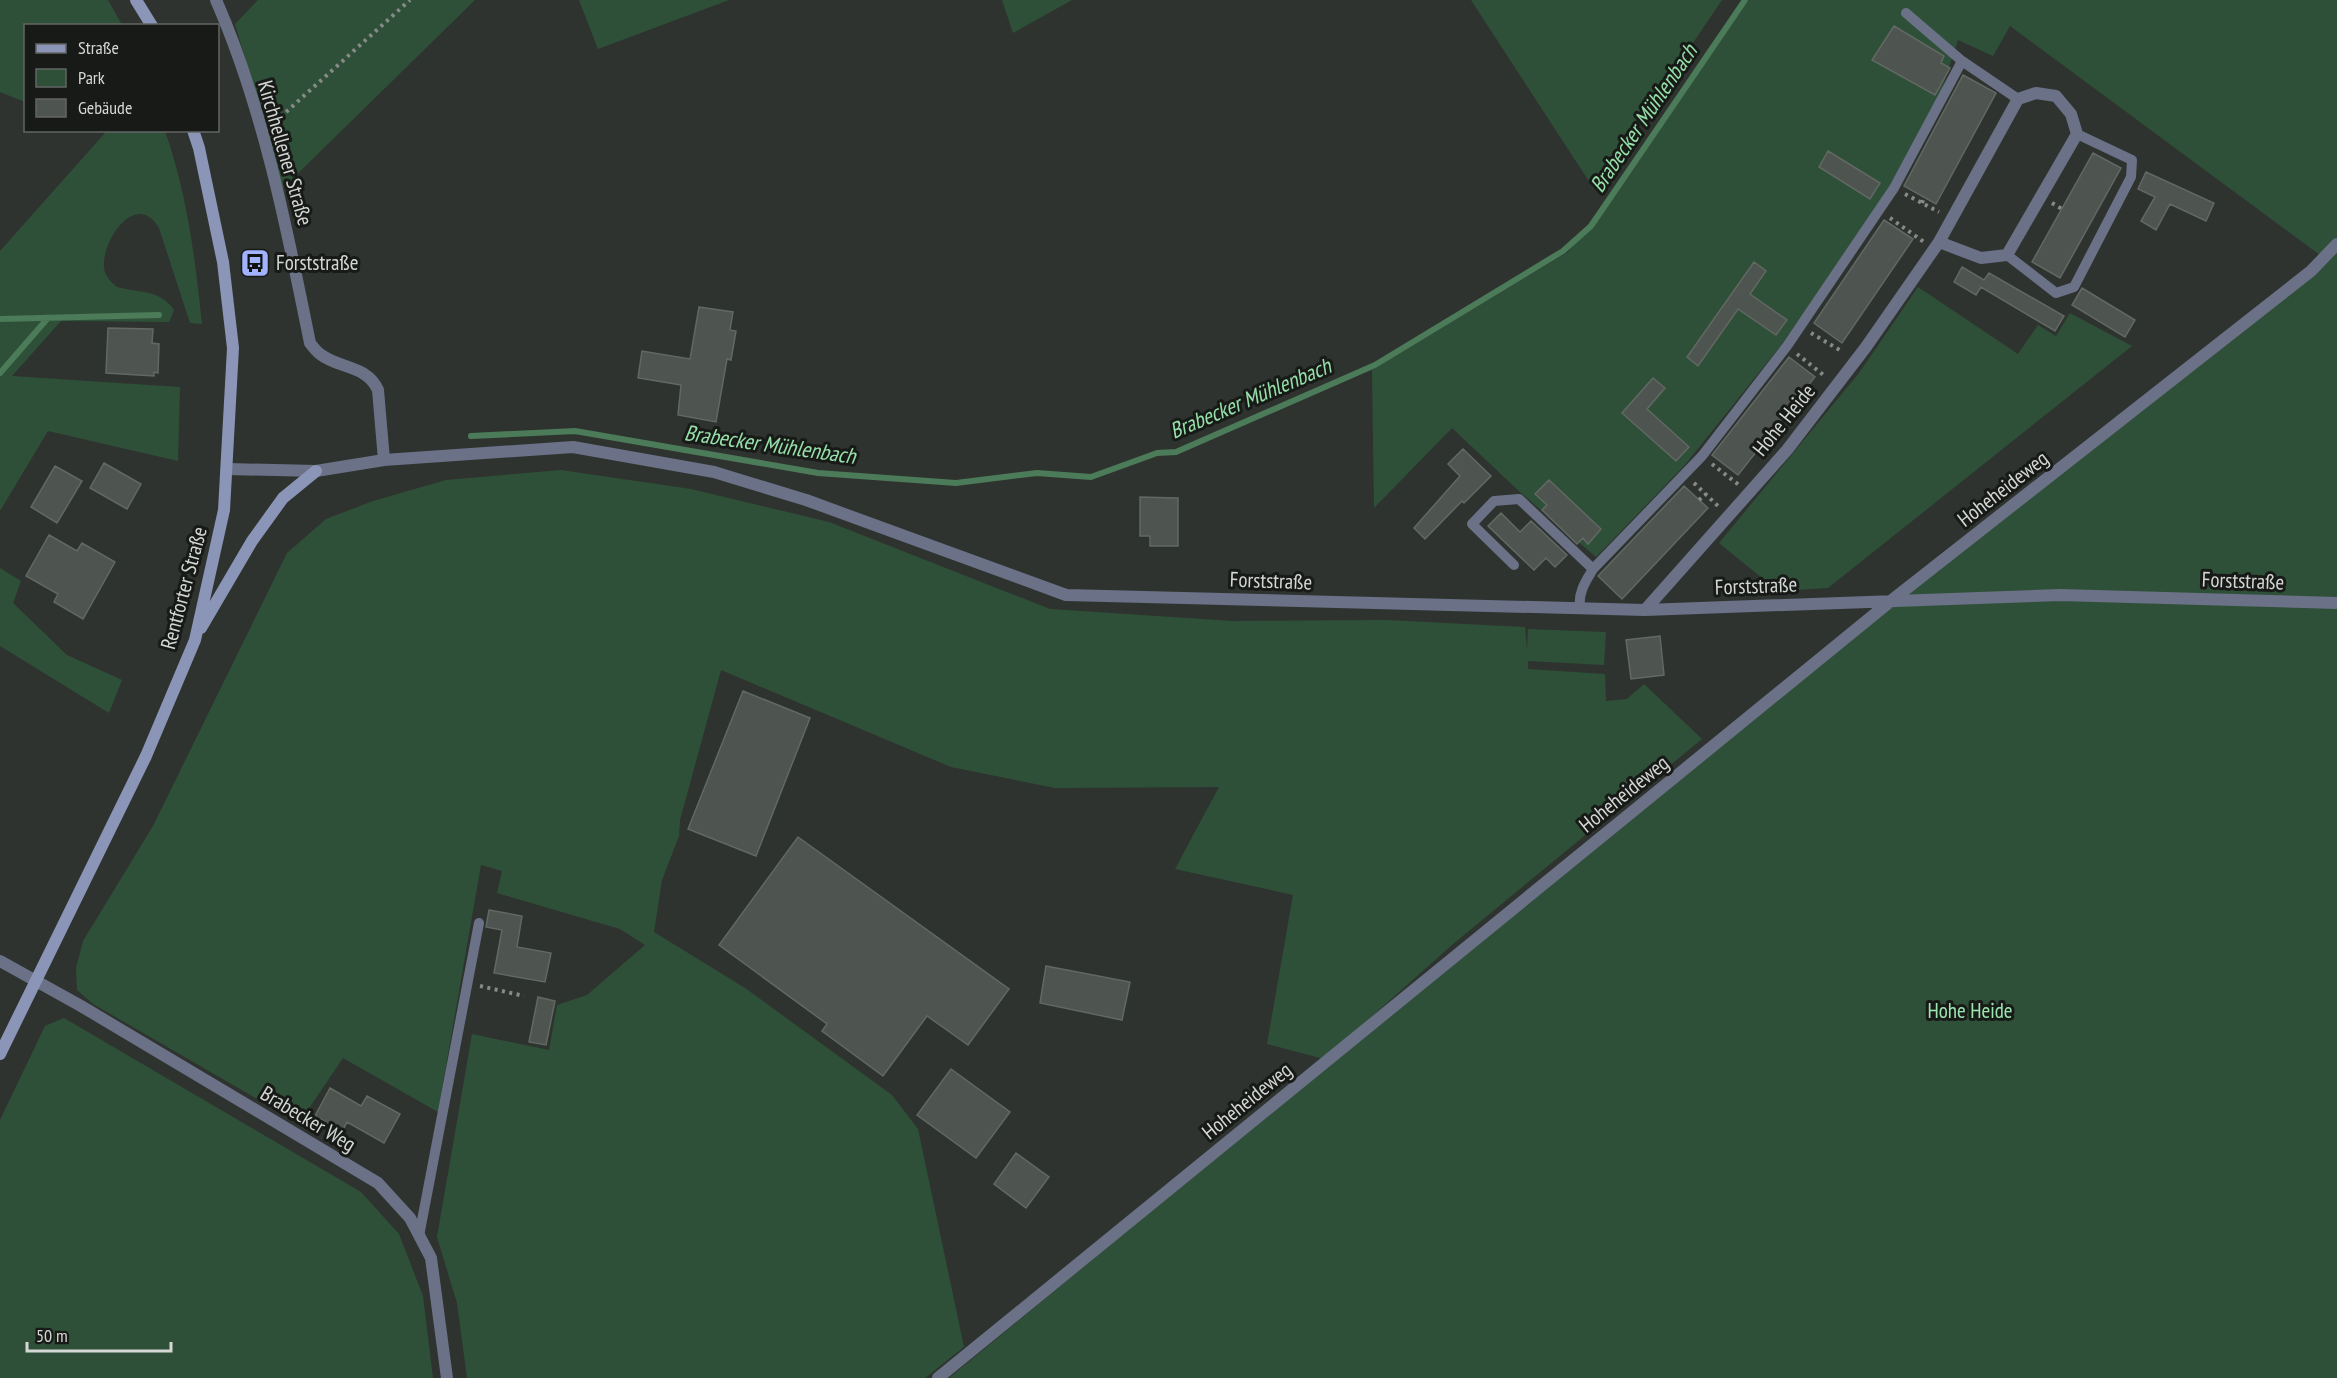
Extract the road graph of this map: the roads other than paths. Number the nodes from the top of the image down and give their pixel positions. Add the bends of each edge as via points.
1 (136, 0) edge
2 (216, 0) edge
3 (1906, 13) dead end
4 (151, 24) edge
5 (1962, 62) junction
6 (2018, 99) junction
7 (194, 132) edge
8 (2077, 134) junction
9 (2337, 244) edge
10 (1936, 245) junction
11 (2007, 255) junction
12 (384, 460) junction
13 (228, 469) junction
14 (316, 471) junction
15 (1514, 565) dead end
16 (1593, 569) junction
17 (1892, 600) junction
18 (2337, 603) edge
19 (1580, 608) junction
20 (1645, 610) junction
21 (195, 640) junction
22 (479, 923) dead end
23 (0, 961) edge
24 (34, 981) junction
25 (0, 1054) edge
26 (419, 1236) junction
27 (447, 1378) edge
28 (938, 1378) edge

1 - 4 main road
2 - 12 street, Kirchhellener Straße via 231,34 261,135 290,241 310,343 321,355 374,380
3 - 5 lane
5 - 6 lane
5 - 16 lane via 1880,211 1787,346 1702,456
6 - 8 street via 2036,93 2056,96 2071,114
6 - 10 street, Hohe Heide
7 - 13 main road, Rentforter Straße via 223,262 233,348
8 - 11 street
8 - 11 lane via 2132,160 2131,177 2073,287 2056,294
9 - 17 street, Hoheheideweg via 2312,271
10 - 11 street via 1982,258
10 - 20 street, Hohe Heide via 1787,450
12 - 14 street, Forststraße
12 - 19 street, Forststraße via 573,447 714,472 806,500 1066,595
13 - 14 street, Forststraße
13 - 21 main road, Rentforter Straße via 224,510
14 - 21 main road via 283,498 252,541
15 - 16 lane via 1472,524 1494,501 1519,499
16 - 19 lane via 1582,587
17 - 18 street, Forststraße via 2060,595
17 - 20 street, Forststraße
17 - 28 street, Hoheheideweg
19 - 20 street, Forststraße
21 - 24 main road, Rentforter Straße via 146,756
22 - 26 lane
23 - 24 street, Brabecker Weg
24 - 25 main road, Rentforter Straße
24 - 26 street, Brabecker Weg via 378,1183 410,1218
26 - 27 street, Brabecker Weg via 431,1258

